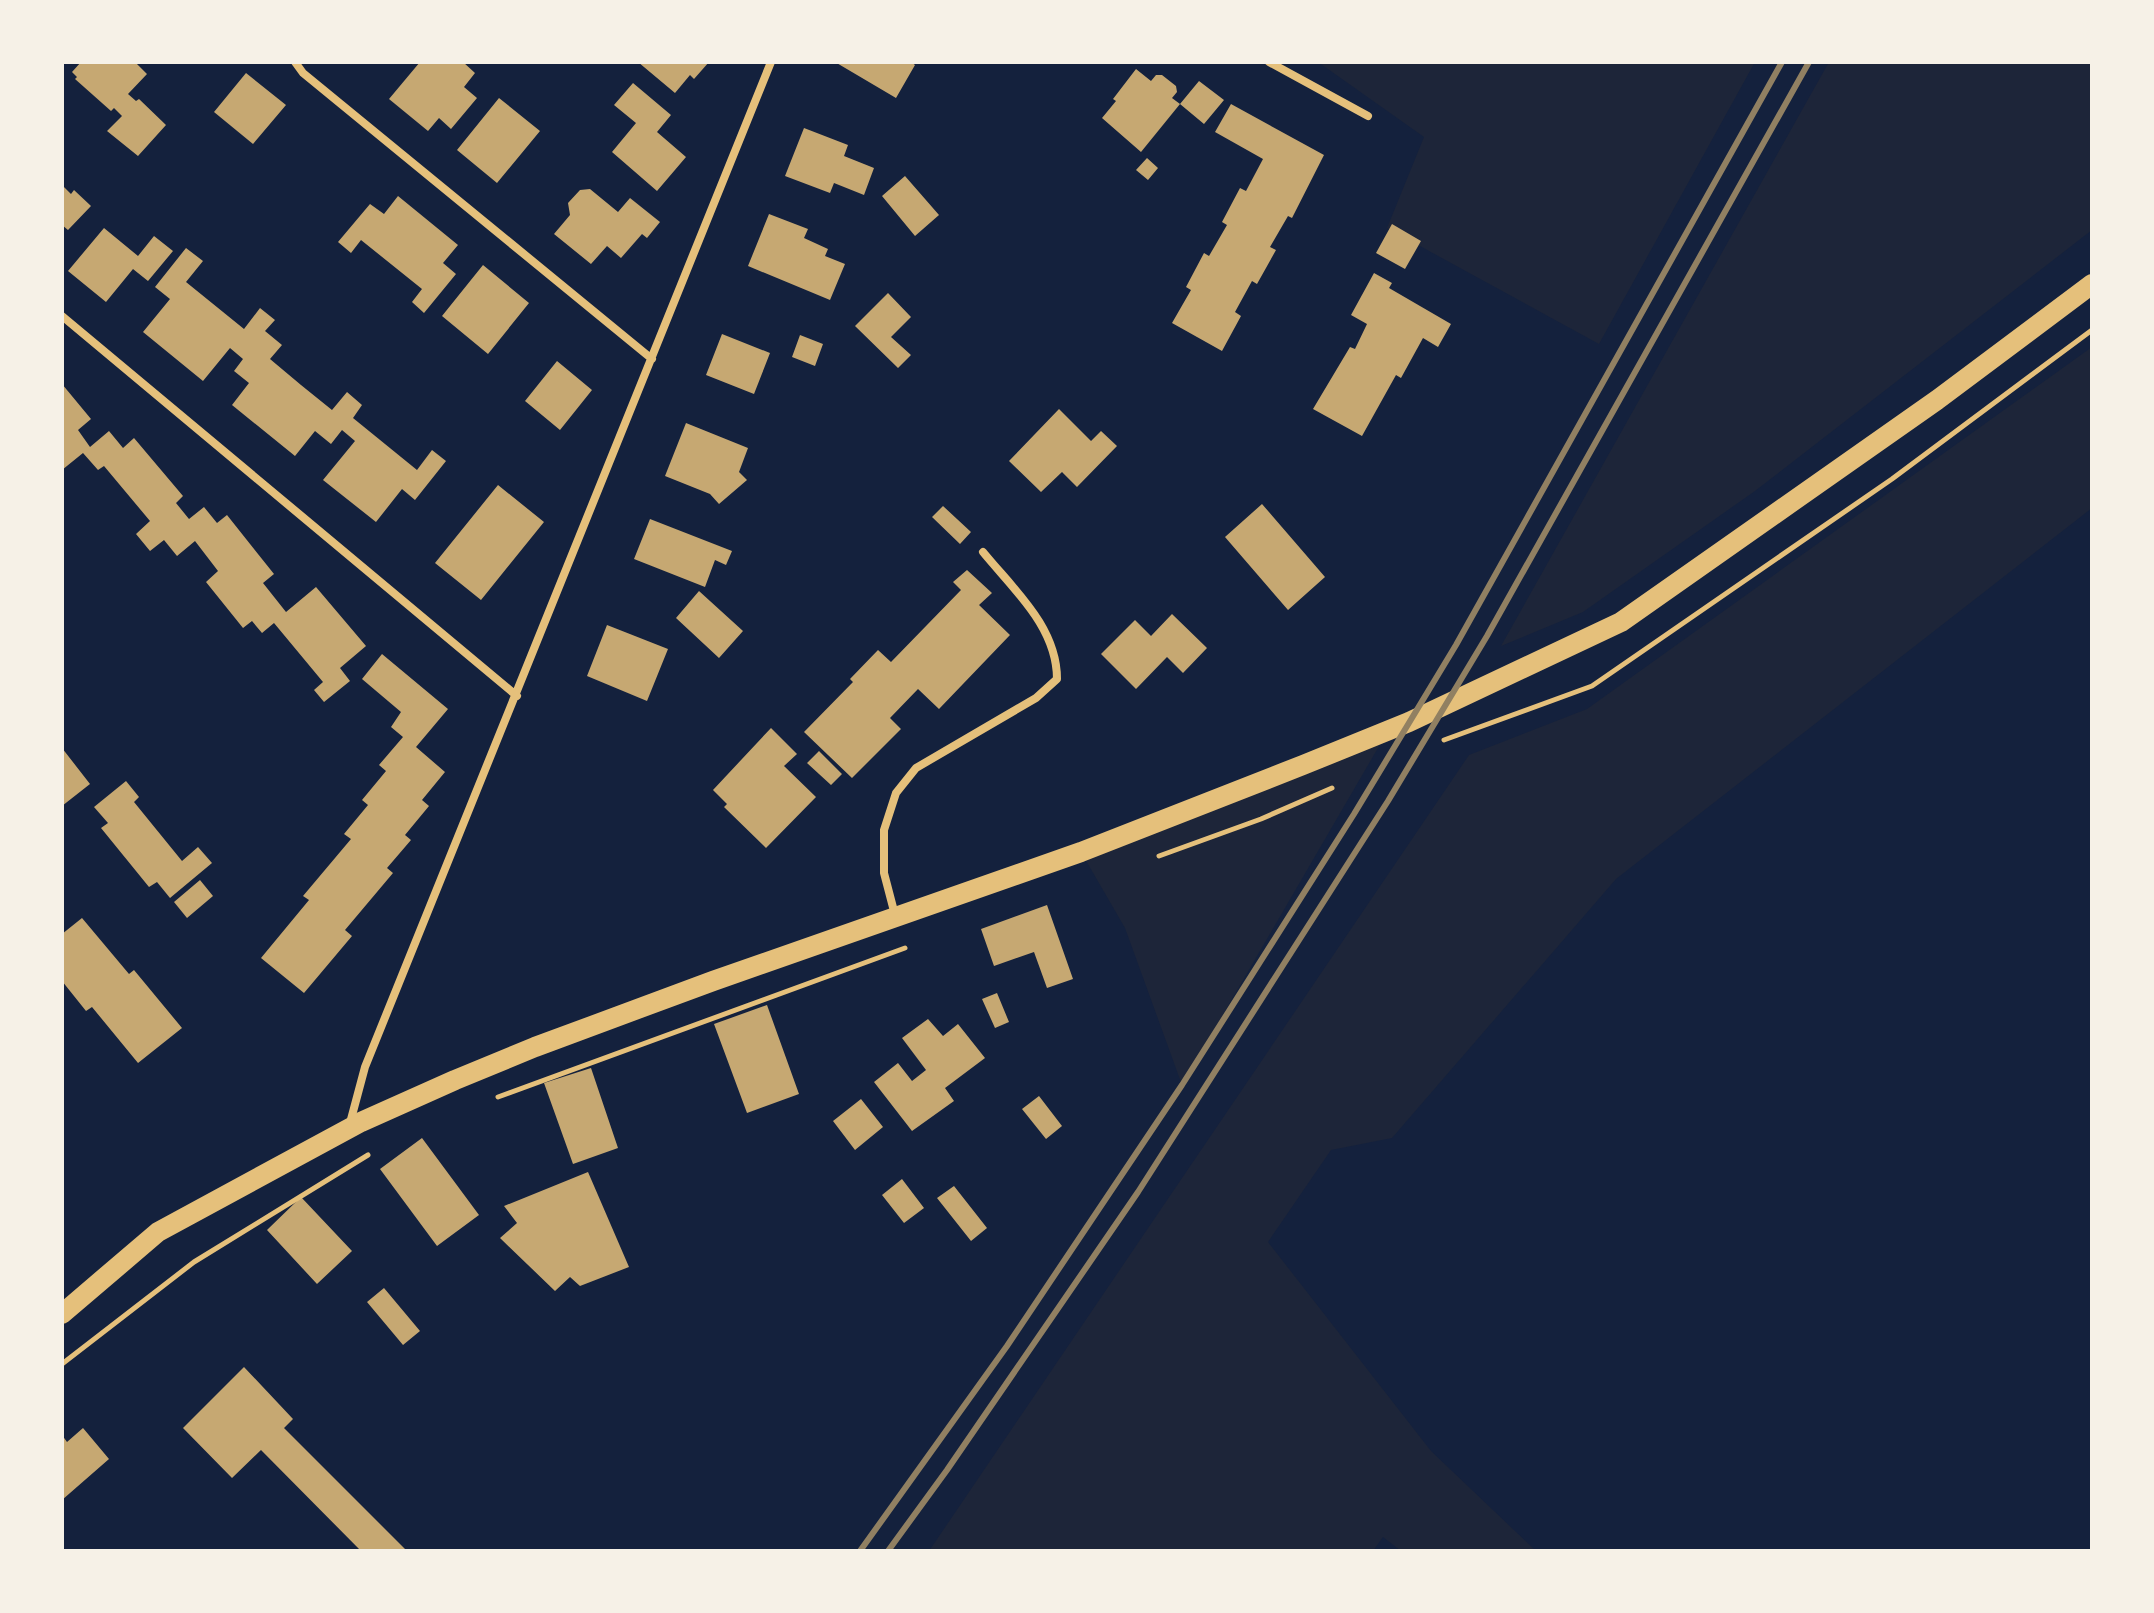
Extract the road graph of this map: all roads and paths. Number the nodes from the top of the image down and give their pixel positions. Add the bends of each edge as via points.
1 (295, 62) edge
2 (771, 62) edge
3 (1269, 62) edge
4 (1368, 116) dead end
5 (2092, 284) edge
6 (62, 316) edge
7 (652, 359) junction
8 (983, 552) dead end
9 (517, 696) junction
10 (896, 918) junction
11 (347, 1131) junction
12 (62, 1314) edge

1 - 7 street
2 - 7 street
3 - 4 street
5 - 10 main road via 1621,622 1409,722 1081,852
6 - 9 street
7 - 9 street
8 - 10 street via 1043,626 1057,660 1057,679 1036,698 916,768 896,793 884,830 884,873
9 - 11 street via 365,1067
10 - 11 main road via 535,1047
11 - 12 main road via 158,1232

